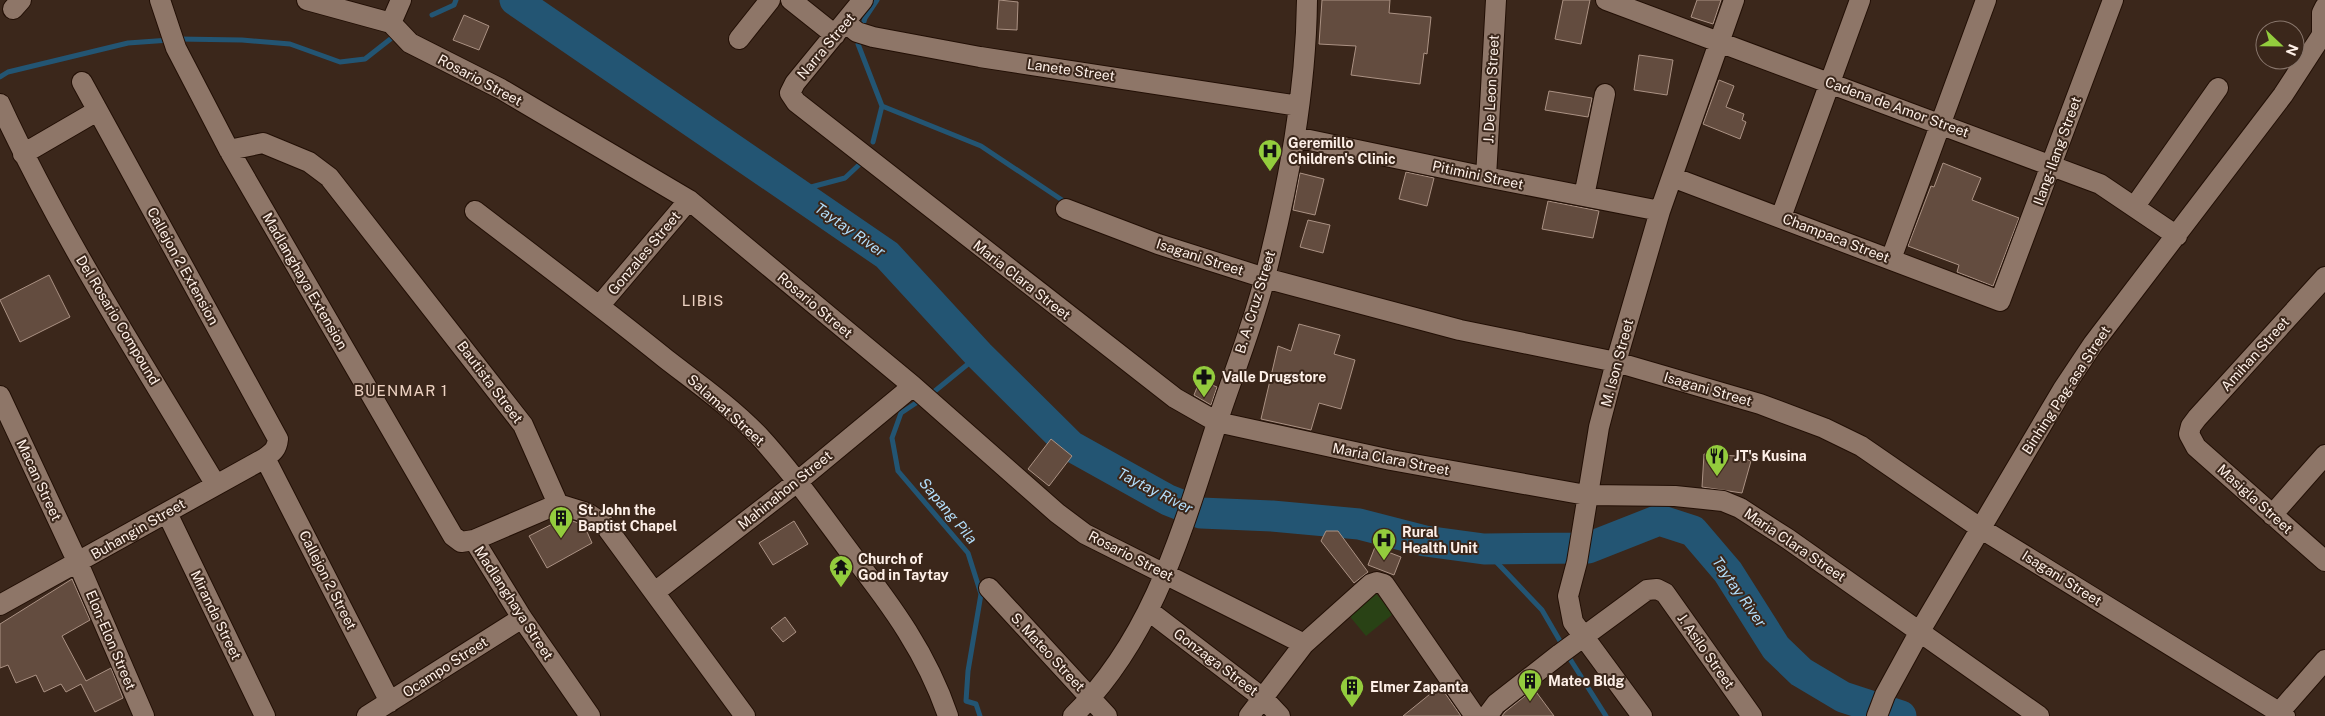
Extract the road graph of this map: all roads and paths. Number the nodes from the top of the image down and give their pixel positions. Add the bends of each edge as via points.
1 (160, 0) edge
2 (307, 0) edge
3 (401, 0) edge
4 (770, 0) edge
5 (791, 0) edge
6 (864, 0) edge
7 (1306, 0) edge
8 (1496, 0) edge
9 (1607, 0) edge
10 (1734, 0) edge
11 (1860, 0) edge
12 (1986, 0) edge
13 (2113, 0) edge
14 (2324, 19) edge
15 (390, 23) junction
16 (853, 32) junction
17 (739, 40) dead end
18 (1718, 41) junction
19 (82, 82) dead end
20 (1830, 82) junction
21 (2218, 88) dead end
22 (790, 93) joint
23 (1605, 94) dead end
24 (0, 104) edge
25 (1299, 106) junction
26 (97, 111) junction
27 (1941, 123) junction
28 (1295, 137) junction
29 (230, 150) junction
30 (23, 154) junction
31 (2052, 166) junction
32 (1486, 177) junction
33 (1672, 177) junction
34 (1584, 196) junction
35 (688, 200) junction
36 (2135, 206) junction
37 (1066, 209) dead end
38 (475, 211) dead end
39 (1660, 211) junction
40 (1781, 217) junction
41 (2177, 236) junction
42 (1891, 259) junction
43 (2325, 277) edge
44 (1265, 278) junction
45 (2000, 301) joint
46 (600, 306) junction
47 (1616, 362) junction
48 (919, 391) junction
49 (0, 396) edge
50 (1217, 422) junction
51 (2189, 434) joint
52 (270, 455) junction
53 (2325, 455) edge
54 (797, 482) junction
55 (216, 485) junction
56 (1586, 495) junction
57 (558, 504) junction
58 (167, 513) junction
59 (2272, 515) junction
60 (1980, 528) junction
61 (474, 540) junction
62 (2325, 561) edge
63 (78, 563) junction
64 (1166, 574) junction
65 (989, 588) dead end
66 (655, 592) junction
67 (0, 606) edge
68 (1149, 611) junction
69 (522, 618) junction
70 (1920, 630) junction
71 (1583, 638) junction
72 (1304, 644) junction
73 (2325, 660) edge
74 (1090, 699) junction
75 (1264, 699) junction
76 (390, 702) junction
77 (2280, 715) edge
78 (144, 716) edge
79 (265, 716) edge
80 (367, 716) edge
81 (590, 716) edge
82 (745, 716) edge
83 (948, 716) edge
84 (1073, 716) edge
85 (1107, 716) edge
86 (1249, 716) edge
87 (1280, 716) edge
88 (1475, 716) edge
89 (1487, 716) edge
90 (1642, 716) edge
91 (1752, 716) edge
92 (1877, 716) edge
93 (2039, 716) edge

1 - 29 street, Madlanghaya Extension via 173,40
2 - 15 street, Rosario Street
3 - 15 street
4 - 17 street
5 - 16 street
6 - 16 street, Narra Street
7 - 25 street, B. A. Cruz Street via 1306,55
8 - 32 street, J. De Leon Street
9 - 18 street, Cadena de Amor Street
10 - 18 street, M. Ison Street
11 - 20 street
12 - 27 street
13 - 31 street, Ilang-Ilang Street
14 - 41 street, Binhing Pag-asa Street via 2322,35 2283,94
15 - 35 street, Rosario Street via 410,43 501,89
16 - 22 street, Narra Street via 801,76
16 - 25 street, Lanete Street via 980,57
18 - 20 street, Cadena de Amor Street
18 - 33 street, M. Ison Street
19 - 26 street, Callejon 2 Extension
20 - 27 street, Cadena de Amor Street
20 - 40 street
21 - 36 street
22 - 50 street, Maria Clara Street via 796,102 1143,375
23 - 34 street
24 - 30 street, Del Rosario Compound
25 - 28 street, B. A. Cruz Street
26 - 30 street
26 - 52 street, Callejon 2 Extension via 278,439
27 - 31 street, Cadena de Amor Street
27 - 42 street
28 - 32 street, Pitimini Street
28 - 44 street, B. A. Cruz Street
29 - 57 street, Bautista Street via 263,143 309,162 329,177 523,425
29 - 61 street, Madlanghaya Extension via 453,536 461,542
30 - 55 street, Del Rosario Compound via 76,250
31 - 36 street, Cadena de Amor Street via 2100,184
31 - 45 street, Ilang-Ilang Street
32 - 34 street, Pitimini Street
33 - 39 street, M. Ison Street
33 - 40 street, Champaca Street
34 - 39 street, Pitimini Street
35 - 46 street, Gonzales Street
35 - 48 street, Rosario Street
36 - 41 street, Cadena de Amor Street
37 - 44 street, Isagani Street via 1158,244
38 - 46 street, Salamat Street
39 - 47 street, M. Ison Street
40 - 42 street, Champaca Street
41 - 60 street, Binhing Pag-asa Street via 2093,344
42 - 45 street, Champaca Street
43 - 51 street, Amihan Street via 2198,418
44 - 47 street, Isagani Street via 1460,330
44 - 50 street, B. A. Cruz Street
46 - 54 street, Salamat Street via 728,408 758,436
47 - 56 street, M. Ison Street
47 - 60 street, Isagani Street via 1760,404 1824,428 1861,446
48 - 54 street, Mahinahon Street
48 - 64 street, Rosario Street via 1085,534
49 - 63 street, Macan Street
50 - 56 street, Maria Clara Street via 1391,460
50 - 64 street, B. A. Cruz Street
51 - 59 street, Masigla Street via 2196,446
52 - 55 street, Buhangin Street
52 - 76 street, Callejon 2 Street
53 - 59 street
54 - 66 street, Mahinahon Street
54 - 83 street, Salamat Street via 918,647 937,684
55 - 58 street, Buhangin Street
56 - 70 street, Maria Clara Street via 1675,496 1723,501 1740,508 1788,539
56 - 71 street, M. Ison Street via 1577,562 1568,596 1573,622
57 - 61 street, Madlanghaya Street
57 - 66 street via 587,513 604,524
58 - 63 street, Buhangin Street
58 - 79 street, Miranda Street
59 - 62 street, Masigla Street
60 - 70 street, Binhing Pag-asa Street
60 - 77 street, Isagani Street
61 - 69 street, Madlanghaya Street
63 - 67 street, Buhangin Street
63 - 78 street, Elon-Elon Street
64 - 68 street, B. A. Cruz Street
64 - 72 street, Rosario Street
65 - 74 street, S. Mateo Street
66 - 82 street
68 - 74 street, B. A. Cruz Street
68 - 75 street, Gonzaga Street
69 - 76 street, Ocampo Street
69 - 81 street, Madlanghaya Street
70 - 92 street, Binhing Pag-asa Street
70 - 93 street, Maria Clara Street
71 - 89 street via 1496,704
71 - 90 street, M. Ison Street
71 - 91 street, J. Asilo Street via 1647,590 1658,589 1665,593
72 - 75 street
72 - 88 street via 1371,584 1384,584
73 - 77 street
74 - 84 street, B. A. Cruz Street
74 - 85 street, S. Mateo Street
75 - 86 street
75 - 87 street, Gonzaga Street
76 - 80 street, Ocampo Street

